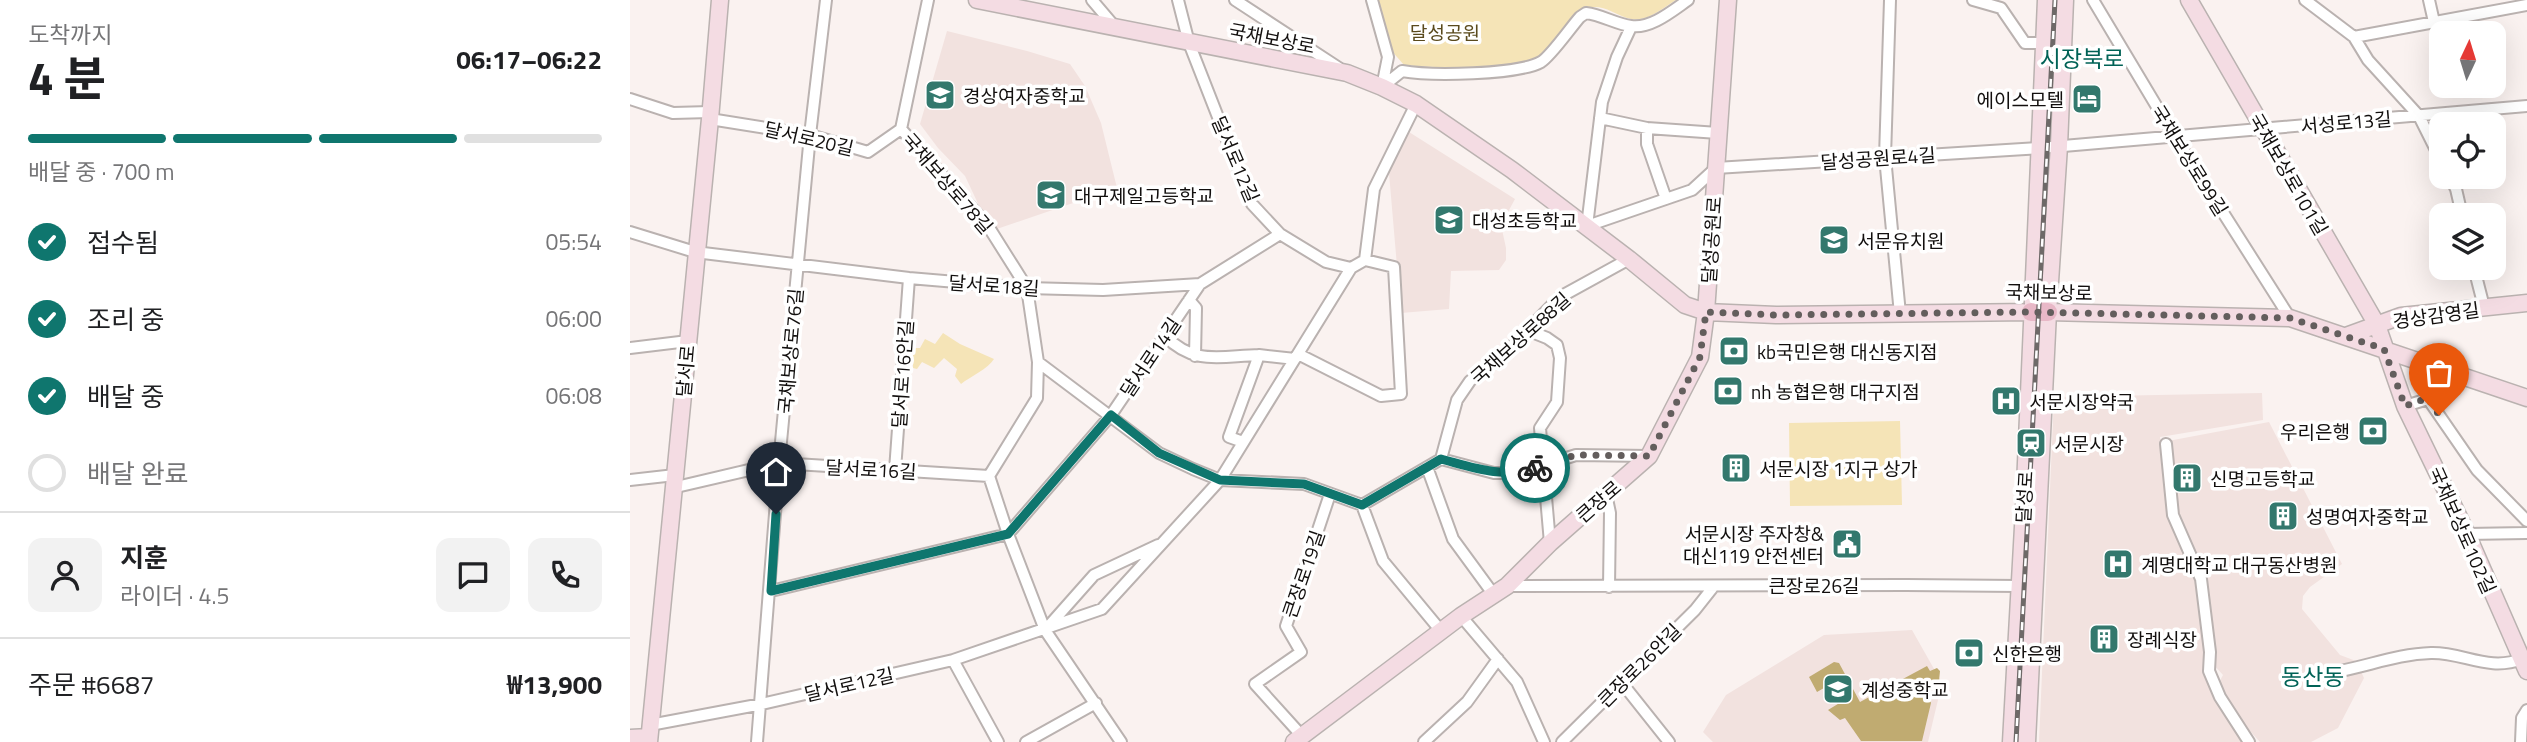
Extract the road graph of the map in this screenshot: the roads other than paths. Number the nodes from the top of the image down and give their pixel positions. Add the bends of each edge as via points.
1 (720, 0) edge
2 (826, 0) edge
3 (928, 0) edge
4 (977, 0) edge
5 (1092, 0) edge
6 (1178, 0) edge
7 (1235, 0) edge
8 (1371, 0) edge
9 (1688, 0) edge
10 (1728, 0) edge
11 (1890, 0) edge
12 (1973, 0) edge
13 (2046, 0) edge
14 (2065, 0) edge
15 (2093, 0) edge
16 (2189, 0) edge
17 (2305, 0) edge
18 (2429, 0) edge
19 (2527, 5) edge
20 (2434, 21) edge
21 (2439, 21) edge
22 (2429, 23) edge
23 (1631, 27) junction
24 (1116, 28) junction
25 (2354, 37) junction
26 (1189, 43) junction
27 (2045, 43) junction
28 (1347, 74) junction
29 (1382, 87) junction
30 (630, 99) edge
31 (1416, 104) junction
32 (2527, 106) edge
33 (710, 115) junction
34 (2419, 116) junction
35 (1600, 118) junction
36 (1647, 128) junction
37 (901, 129) junction
38 (2263, 129) junction
39 (1718, 133) junction
40 (810, 135) junction
41 (2429, 136) edge
42 (2175, 137) junction
43 (2059, 146) junction
44 (2040, 148) junction
45 (1885, 157) junction
46 (1716, 168) junction
47 (1666, 199) junction
48 (1587, 226) junction
49 (630, 232) edge
50 (1280, 234) junction
51 (695, 252) junction
52 (1629, 259) junction
53 (1365, 260) junction
54 (798, 263) junction
55 (1351, 268) junction
56 (909, 278) junction
57 (2477, 280) edge
58 (1200, 284) junction
59 (1027, 288) junction
60 (1189, 300) junction
61 (2527, 303) edge
62 (2484, 307) junction
63 (1706, 312) junction
64 (2039, 312) junction
65 (1900, 314) junction
66 (2290, 318) junction
67 (2377, 325) junction
68 (1527, 330) junction
69 (1165, 336) junction
70 (2346, 336) junction
71 (688, 341) junction
72 (630, 348) edge
73 (2384, 349) junction
74 (1195, 355) junction
75 (1259, 355) junction
76 (1296, 356) junction
77 (1038, 362) junction
78 (2527, 398) edge
79 (2405, 406) junction
80 (1111, 415) junction
81 (1243, 442) junction
82 (2166, 444) dead end
83 (1649, 456) junction
84 (1441, 459) junction
85 (779, 463) junction
86 (1543, 466) junction
87 (1427, 467) junction
88 (895, 470) junction
89 (989, 476) junction
90 (630, 480) edge
91 (1220, 480) junction
92 (674, 482) junction
93 (1330, 494) junction
94 (1606, 494) junction
95 (1362, 505) junction
96 (2527, 521) edge
97 (2527, 533) edge
98 (1008, 534) junction
99 (2467, 534) junction
100 (1163, 543) junction
101 (1550, 543) junction
102 (1714, 586) junction
103 (2018, 586) junction
104 (1609, 587) junction
105 (1500, 590) junction
106 (771, 591) junction
107 (1461, 616) junction
108 (1045, 630) junction
109 (1441, 631) junction
110 (1498, 659) junction
111 (953, 660) junction
112 (2525, 665) edge
113 (2340, 671) dead end
114 (1622, 683) junction
115 (1096, 703) junction
116 (762, 704) junction
117 (2527, 710) edge
118 (649, 735) edge
119 (630, 738) edge
120 (1298, 739) edge
121 (757, 742) edge
122 (998, 742) edge
123 (1026, 742) edge
124 (1121, 742) edge
125 (1424, 742) edge
126 (1545, 742) edge
127 (1562, 742) edge
128 (1670, 742) edge
129 (2011, 742) edge
130 (2026, 742) edge
131 (2249, 742) edge
132 (2521, 742) edge

1 - 33 main road, 달서로
2 - 40 street, 국채보상로76길
3 - 37 street, 국채보상로78길
4 - 24 main road, 국채보상로
5 - 24 street
6 - 26 street, 달서로12길
7 - 28 street
8 - 29 street via 1388,57
9 - 23 street via 1666,16
10 - 39 main road, 달성공원로
11 - 45 street
12 - 27 street via 2001,8 2025,43
13 - 27 main road, 달성로
14 - 43 main road
15 - 42 street, 국채보상로99길
16 - 38 main road, 국채보상로101길
17 - 25 street
18 - 20 street
19 - 21 street
22 - 25 street
23 - 29 street via 1587,13 1542,61 1514,70 1402,71
23 - 35 street via 1617,57
24 - 26 main road, 국채보상로
25 - 34 street via 2368,60
26 - 28 main road, 국채보상로
26 - 50 street, 달서로12길 via 1252,204
27 - 44 main road, 달성로
28 - 29 main road, 국채보상로
29 - 31 main road, 국채보상로
30 - 33 street, 달서로20길 via 673,113
31 - 48 main road, 국채보상로
31 - 53 street via 1374,189
32 - 34 street, 서성로13길
33 - 40 street, 달서로20길
33 - 51 main road, 달서로
34 - 38 street, 서성로13길
34 - 41 street
35 - 36 street
35 - 48 street
36 - 39 street
36 - 47 street via 1647,144
37 - 40 street, 달서로20길 via 868,152
37 - 59 street, 국채보상로78길 via 988,226
38 - 42 street, 서성로13길
38 - 67 main road, 국채보상로101길
39 - 46 main road, 달성공원로
40 - 54 street, 국채보상로76길
42 - 43 street, 서성로13길
42 - 66 street, 국채보상로99길
43 - 44 street, 서성로13길
43 - 64 main road
44 - 45 street, 달성공원로4길
44 - 64 main road, 달성로
45 - 46 street, 달성공원로4길
45 - 65 street
46 - 47 street, 달성공원로 via 1692,190
46 - 63 main road, 달성공원로
47 - 48 street, 달성공원로
48 - 52 main road, 국채보상로
49 - 51 street, 달서로18길
50 - 55 street, 달서로12길 via 1326,262
50 - 58 street, 달서로18길
51 - 54 street, 달서로18길
51 - 71 main road, 달서로
52 - 63 main road, 국채보상로 via 1685,306
52 - 68 street, 국채보상로88길 via 1560,297
53 - 55 street, 달서로12길
53 - 76 street via 1394,267 1401,394 1381,396
54 - 56 street, 달서로18길
54 - 85 street, 국채보상로76길
55 - 76 street, 달서로12길
56 - 59 street, 달서로18길
56 - 88 street, 달서로16안길
57 - 62 street
58 - 59 street, 달서로18길 via 1103,290
58 - 60 street, 달서로14길
59 - 77 street, 국채보상로78길
60 - 69 street, 달서로14길
60 - 74 street, 달서로14길 via 1196,308
61 - 62 main road, 경상감영길
62 - 67 main road, 경상감영길 via 2401,316
63 - 65 main road, 국채보상로
63 - 83 main road, 큰장로 via 1700,357
64 - 65 main road, 국채보상로
64 - 66 main road, 국채보상로
64 - 103 main road, 달성로
64 - 130 main road
66 - 70 main road, 국채보상로
67 - 70 main road, 경상감영길
67 - 73 main road, 국채보상로101길
68 - 84 street, 국채보상로88길 via 1470,382 1457,400
68 - 86 street via 1557,345 1560,359 1557,402 1539,428
69 - 74 street
69 - 80 street, 달서로14길
70 - 73 main road, 국채보상로
71 - 72 street
71 - 92 main road, 달서로
73 - 78 main road, 국채보상로
73 - 79 main road, 국채보상로102길
74 - 75 street
75 - 76 street
75 - 81 street via 1229,437
76 - 81 street, 달서로12길
77 - 80 street, 달서로14길
77 - 89 street, 국채보상로78길 via 1037,398
79 - 96 street via 2428,398 2477,470
79 - 99 main road, 국채보상로102길
80 - 91 street via 1159,453
80 - 98 street, 달서로14길
81 - 91 street, 달서로12길
82 - 131 street via 2173,515 2201,579 2209,671
83 - 86 street via 1576,455
83 - 94 main road, 큰장로
84 - 86 street via 1494,473 1519,473
84 - 87 street
85 - 88 street, 달서로16길
85 - 92 street, 달서로16길
85 - 106 street, 국채보상로76길
86 - 101 street
87 - 95 street
87 - 105 street via 1453,539
88 - 89 street, 달서로16길
89 - 98 street
90 - 92 street, 달서로16길
91 - 93 street via 1304,484
91 - 100 street, 달서로12길
92 - 118 main road, 달서로
93 - 95 street
93 - 120 street, 큰장로19길 via 1286,626 1301,652 1255,684
94 - 101 main road, 큰장로
94 - 104 street
95 - 109 street via 1383,561
97 - 99 street
98 - 106 street
98 - 108 street
99 - 112 main road, 국채보상로102길
100 - 108 street via 1094,575
100 - 108 street, 달서로12길 via 1102,609
101 - 105 main road, 큰장로
102 - 103 street, 큰장로26길
102 - 104 street, 큰장로26길
102 - 114 street, 큰장로26안길
103 - 129 main road, 달성로
104 - 105 street, 큰장로26길
105 - 107 main road, 큰장로
106 - 116 street, 국채보상로76길
107 - 109 main road, 큰장로
107 - 110 street
108 - 111 street, 달서로12길
108 - 115 street
109 - 120 main road, 큰장로
110 - 125 street via 1466,702
110 - 126 street via 1517,682
111 - 116 street, 달서로12길
111 - 122 street
112 - 113 street via 2436,653 2409,654
114 - 127 street, 큰장로26안길
114 - 128 street
115 - 123 street
115 - 124 street
116 - 118 street, 달서로12길
116 - 121 street, 국채보상로76길
117 - 132 street
118 - 119 main road

